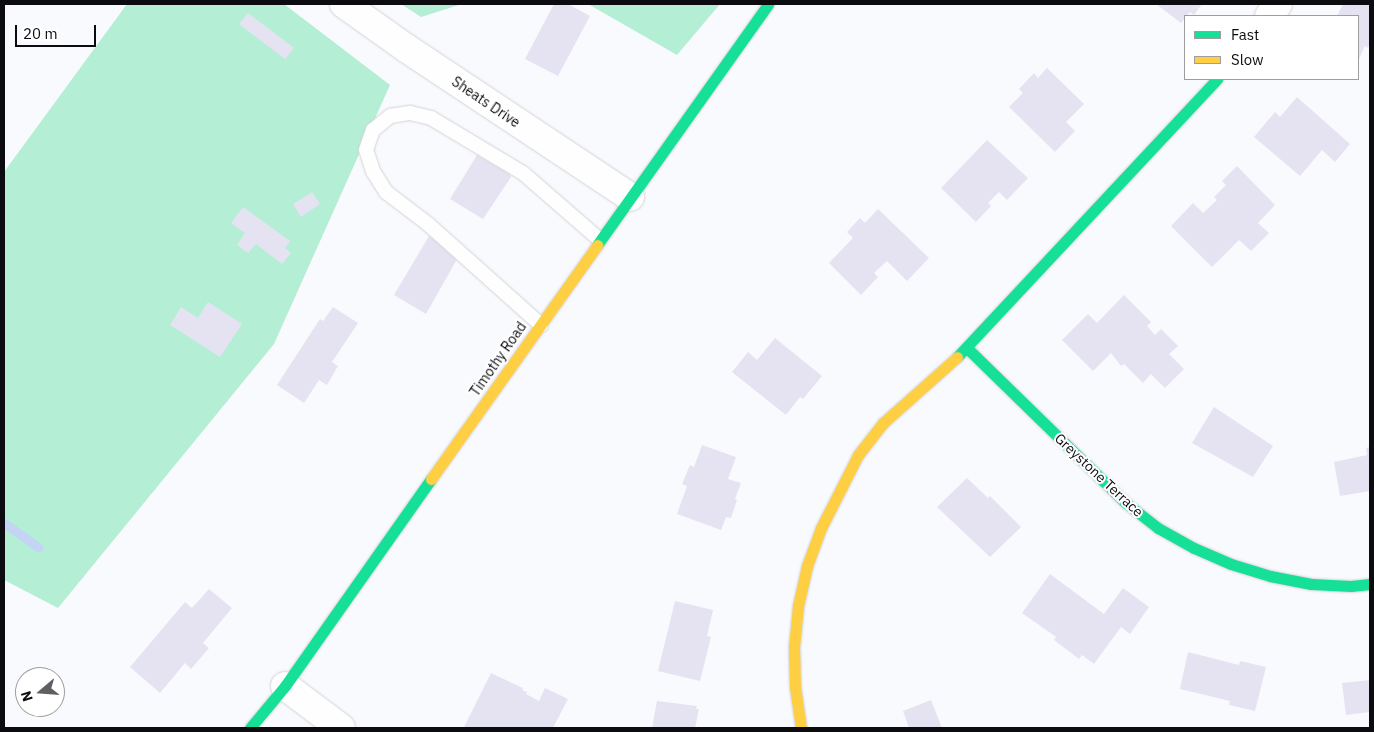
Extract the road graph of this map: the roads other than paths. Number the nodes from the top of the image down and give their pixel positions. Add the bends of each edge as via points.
1 (344, 4) edge
2 (768, 4) edge
3 (1278, 4) edge
4 (1270, 15) edge
5 (1216, 80) edge
6 (630, 197) junction
7 (600, 240) junction
8 (541, 325) junction
9 (966, 348) junction
10 (1370, 584) edge
11 (285, 686) junction
12 (250, 728) edge
13 (341, 728) edge
14 (802, 728) edge

1 - 6 street, Sheats Drive
2 - 6 street, Timothy Road
3 - 4 street
5 - 9 street
6 - 7 street, Timothy Road
7 - 8 street, Timothy Road
7 - 8 lane via 522,173 431,118 410,113 390,116 373,130 366,150 373,171 386,192 428,224
8 - 11 street, Timothy Road
9 - 10 street, Greystone Terrace via 1126,503 1158,528 1231,564 1270,576 1310,584
9 - 14 street via 883,423 858,455 821,528 803,582 794,638 795,688
11 - 12 street, Timothy Road
11 - 13 street

